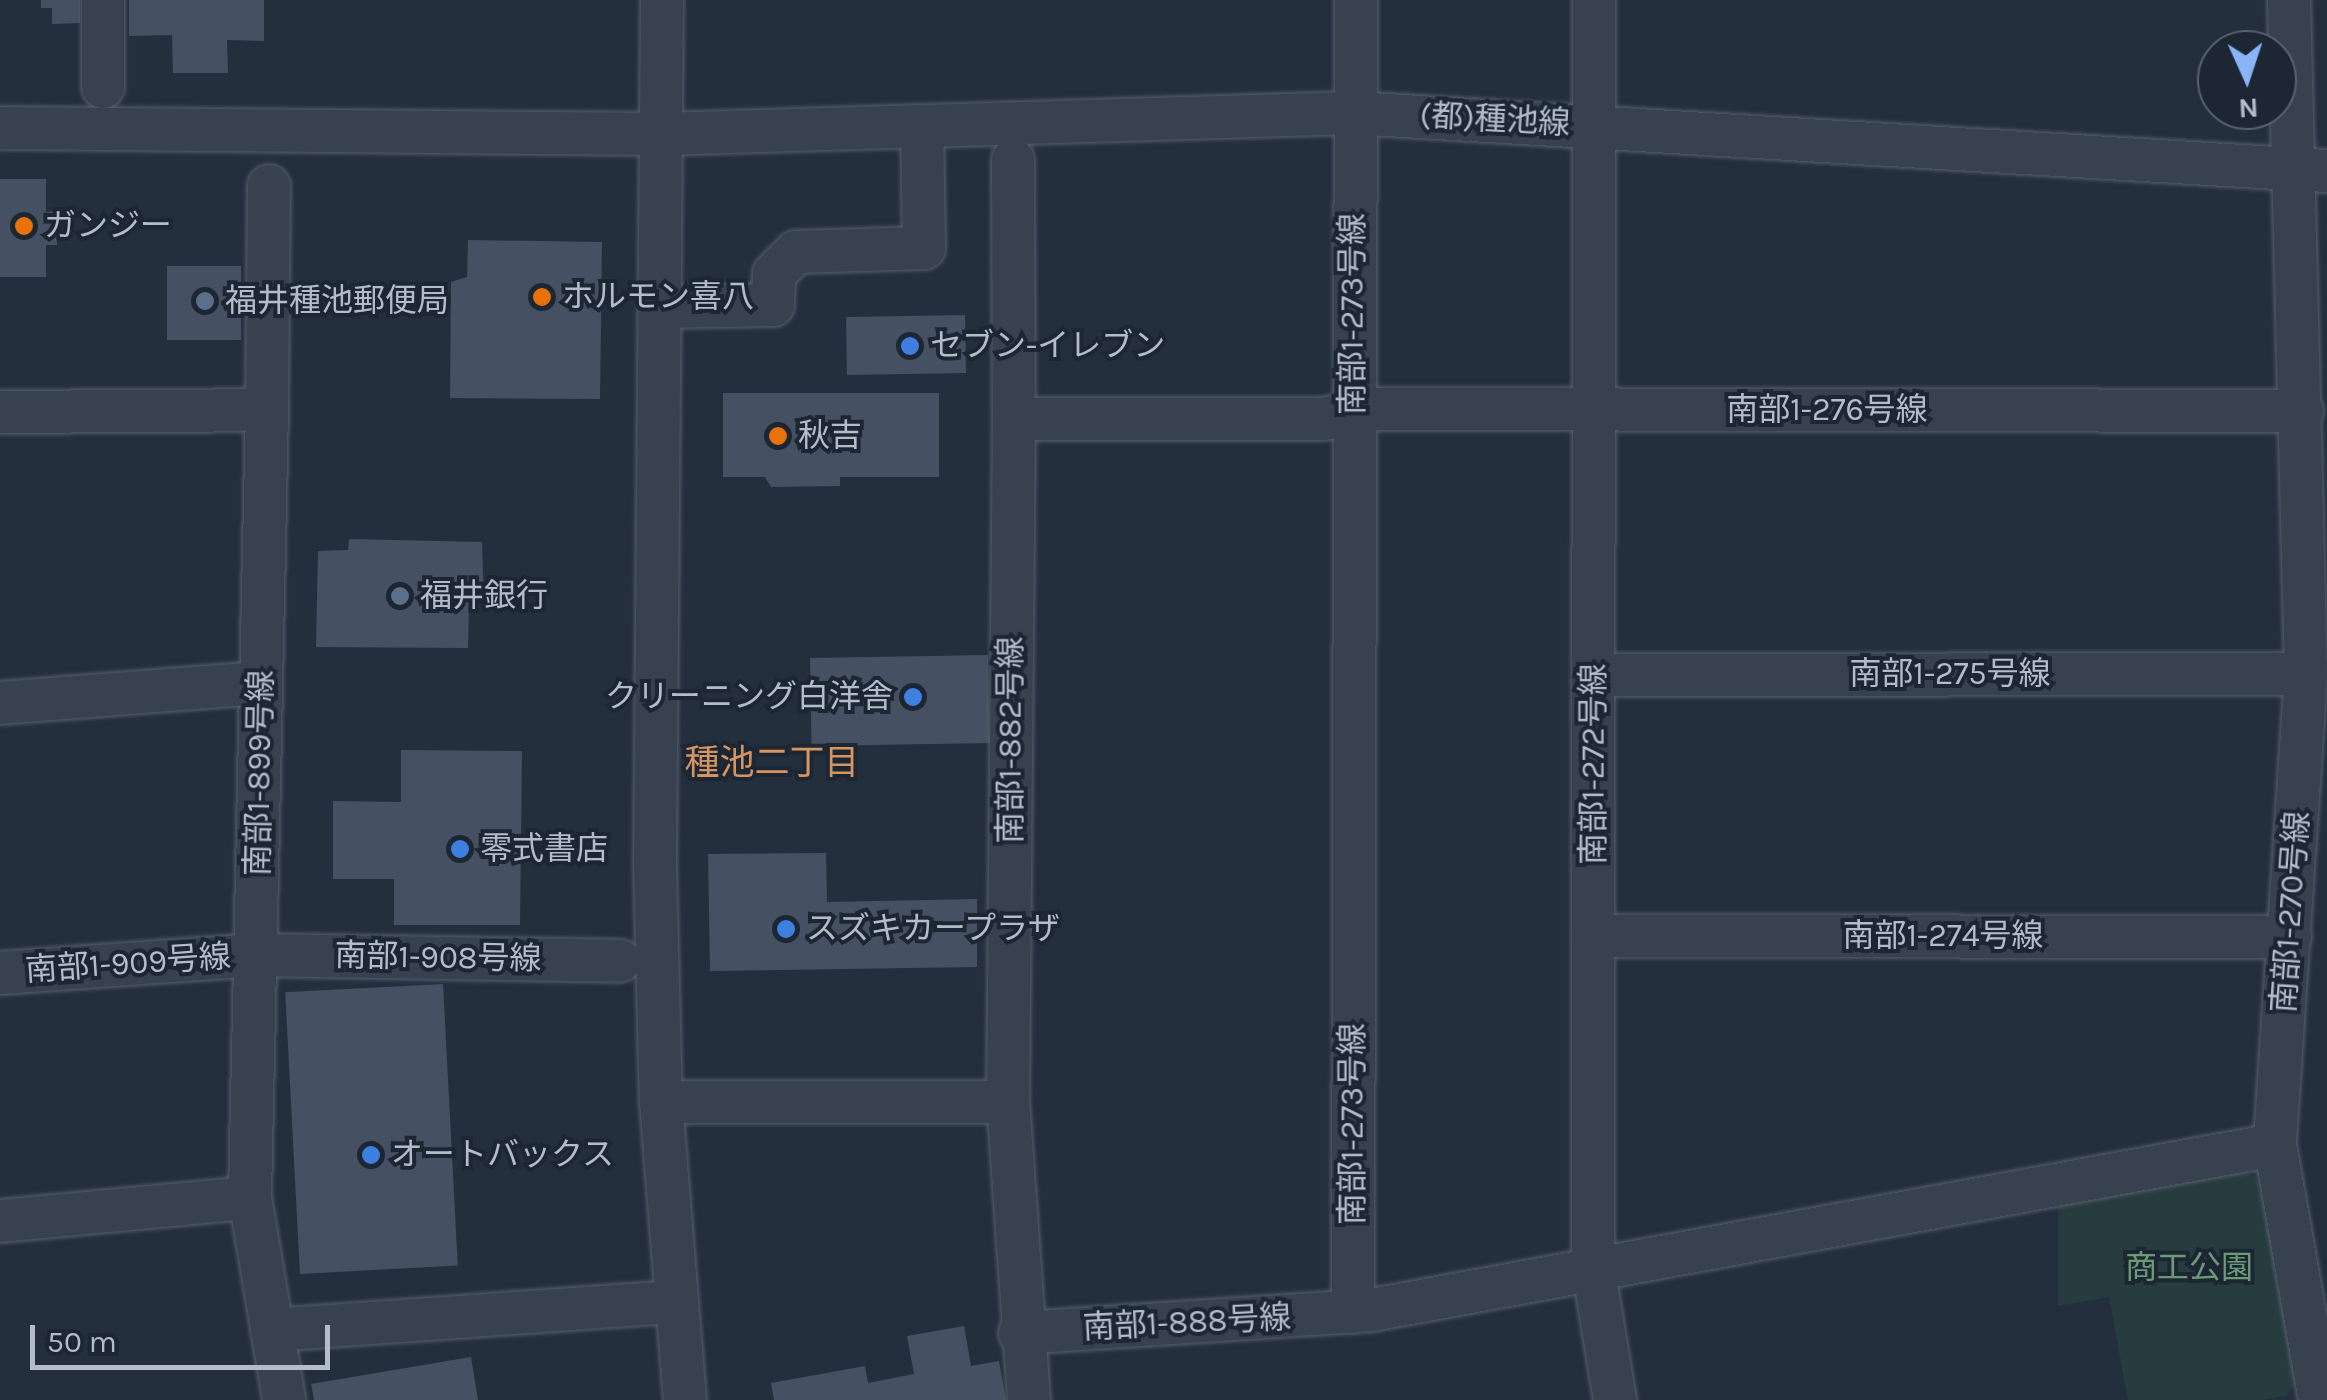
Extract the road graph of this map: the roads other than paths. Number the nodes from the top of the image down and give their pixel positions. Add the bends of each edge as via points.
1 (103, 0) edge
2 (662, 0) edge
3 (1356, 0) edge
4 (1594, 0) edge
5 (2289, 0) edge
6 (102, 87) dead end
7 (1353, 113) junction
8 (922, 126) junction
9 (1595, 126) junction
10 (0, 128) edge
11 (662, 134) junction
12 (1012, 160) dead end
13 (2312, 170) edge
14 (269, 186) dead end
15 (660, 306) junction
16 (268, 410) junction
17 (1593, 410) junction
18 (2302, 410) junction
19 (0, 412) edge
20 (1352, 413) junction
21 (1014, 419) junction
22 (2316, 513) edge
23 (2306, 674) junction
24 (1594, 675) junction
25 (261, 683) junction
26 (0, 702) edge
27 (1595, 936) junction
28 (2290, 937) junction
29 (256, 955) junction
30 (620, 962) dead end
31 (0, 974) edge
32 (660, 1102) junction
33 (1008, 1102) junction
34 (2275, 1145) junction
35 (250, 1198) junction
36 (0, 1221) edge
37 (1593, 1267) junction
38 (674, 1302) junction
39 (1353, 1312) junction
40 (272, 1330) junction
41 (1020, 1333) junction
42 (284, 1400) edge
43 (685, 1400) edge
44 (1029, 1400) edge
45 (1615, 1400) edge
46 (2320, 1400) edge

1 - 6 street
2 - 11 street
3 - 7 street, 南部1-273号線
4 - 9 street, 南部1-272号線
5 - 13 street, 南部1-270号線
7 - 8 street, (都)種池線
7 - 9 street, (都)種池線
7 - 20 street, 南部1-273号線
8 - 11 street, (都)種池線
8 - 15 street via 924,248 796,252 774,274 773,305
9 - 13 street, (都)種池線
9 - 17 street, 南部1-272号線
10 - 11 street, (都)種池線
11 - 15 street
12 - 21 street, 南部1-882号線
13 - 18 street, 南部1-270号線
14 - 16 street, 南部1-899号線
15 - 32 street via 654,863
16 - 19 street
16 - 25 street, 南部1-899号線
17 - 18 street, 南部1-276号線
17 - 20 street, 南部1-276号線
17 - 24 street, 南部1-272号線
18 - 22 street, 南部1-270号線
20 - 21 street
20 - 39 street, 南部1-273号線
21 - 33 street, 南部1-882号線
22 - 23 street, 南部1-270号線
23 - 24 street, 南部1-275号線
23 - 28 street, 南部1-270号線
24 - 27 street, 南部1-272号線
25 - 26 street
25 - 29 street, 南部1-899号線
27 - 28 street, 南部1-274号線
27 - 37 street, 南部1-272号線
28 - 34 street, 南部1-270号線
29 - 30 street, 南部1-908号線
29 - 31 street, 南部1-909号線
29 - 35 street, 南部1-899号線
32 - 33 street
32 - 38 street
33 - 41 street, 南部1-882号線
34 - 37 street
34 - 46 street, 南部1-270号線
35 - 36 street
35 - 40 street, 南部1-899号線
37 - 39 street
37 - 45 street, 南部1-272号線
38 - 40 street
38 - 43 street
39 - 41 street, 南部1-888号線
40 - 42 street, 南部1-899号線
41 - 44 street, 南部1-882号線

